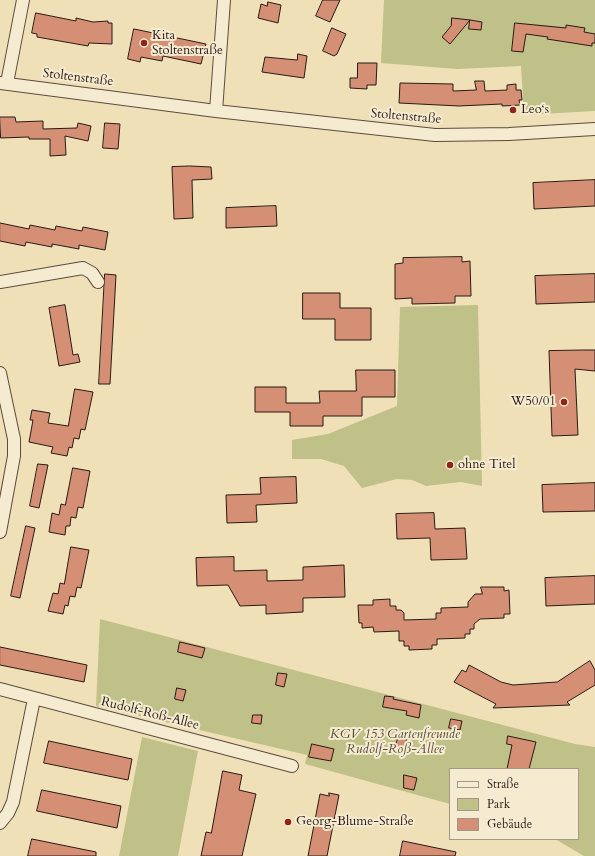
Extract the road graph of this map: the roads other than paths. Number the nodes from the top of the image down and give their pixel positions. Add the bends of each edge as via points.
1 (23, 0) edge
2 (224, 0) edge
3 (4, 83) edge
4 (216, 111) junction
5 (595, 129) edge
6 (0, 282) edge
7 (98, 282) dead end
8 (0, 373) edge
9 (0, 532) edge
10 (0, 689) edge
11 (34, 699) junction
12 (292, 766) dead end
13 (0, 823) edge

1 - 3 street, Stoltenstraße
2 - 4 street
3 - 4 street, Stoltenstraße
4 - 5 street, Stoltenstraße via 435,135
6 - 7 street via 83,268 92,273
8 - 9 street via 14,439 14,456
10 - 11 street, Rudolf-Roß-Allee
11 - 12 street, Rudolf-Roß-Allee
11 - 13 street via 13,802

